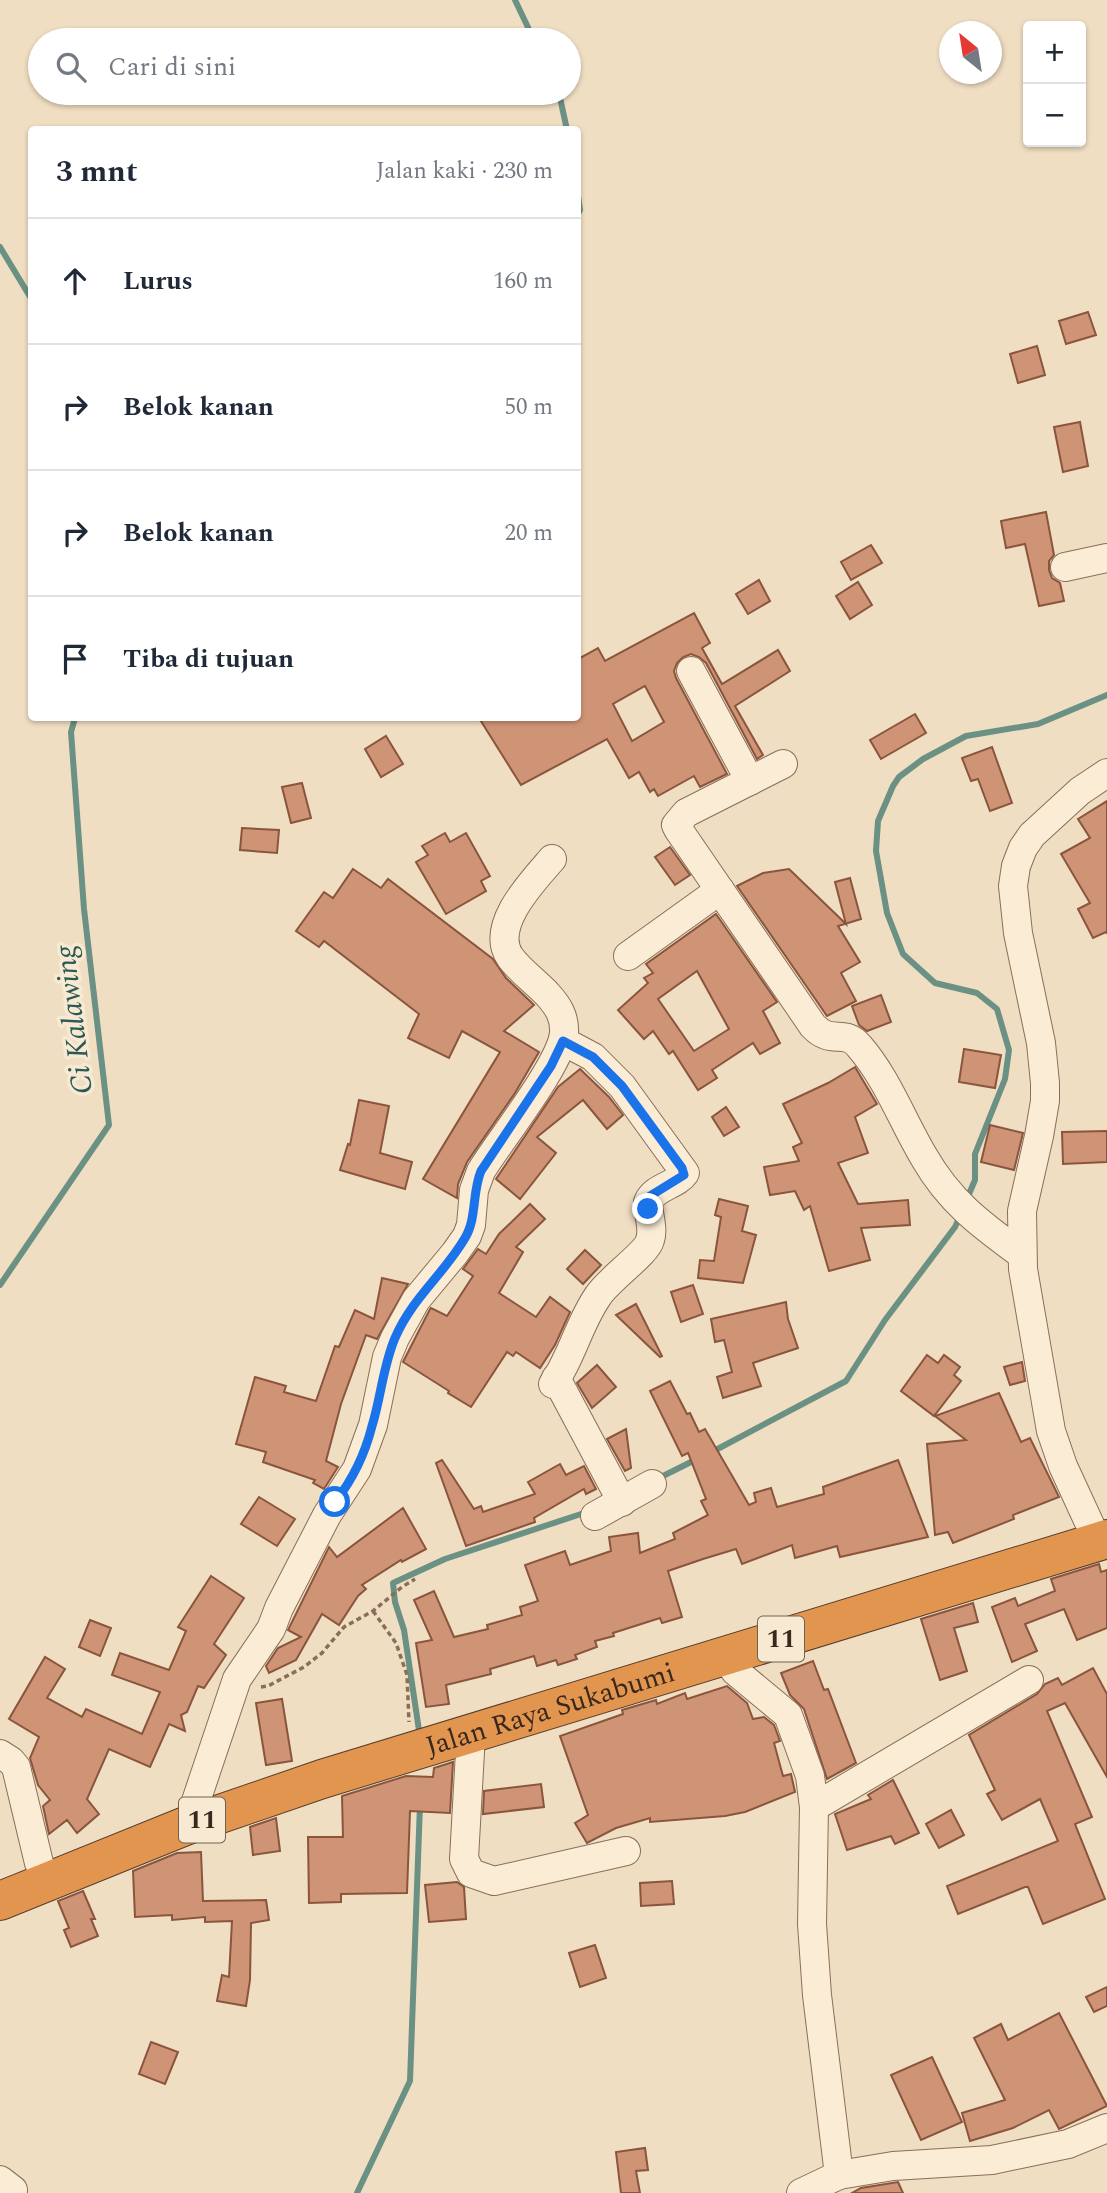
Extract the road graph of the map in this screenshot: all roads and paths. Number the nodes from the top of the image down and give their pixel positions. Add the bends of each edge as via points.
1 (1107, 558) edge
2 (1065, 567) dead end
3 (691, 671) dead end
4 (783, 764) dead end
5 (1107, 773) edge
6 (750, 781) junction
7 (552, 859) dead end
8 (720, 890) junction
9 (628, 956) dead end
10 (563, 1041) junction
11 (1021, 1254) junction
12 (652, 1485) dead end
13 (622, 1502) junction
14 (595, 1516) dead end
15 (1102, 1540) edge
16 (415, 1579) dead end
17 (373, 1611) junction
18 (725, 1656) junction
19 (237, 1679) junction
20 (1029, 1680) dead end
21 (463, 1736) junction
22 (0, 1754) edge
23 (403, 1755) junction
24 (814, 1807) junction
25 (188, 1825) junction
26 (626, 1851) dead end
27 (48, 1881) junction
28 (0, 1901) edge
29 (1107, 2128) edge
30 (839, 2175) junction
31 (801, 2193) edge

1 - 2 street
3 - 6 street
4 - 6 street
5 - 11 street via 1032,835 1016,866 1015,905 1041,1043 1045,1092 1022,1211
6 - 8 street via 686,813 676,825
7 - 10 street via 508,919 505,940 511,958 558,1007 564,1022
8 - 9 street
8 - 11 street via 813,1026 826,1037 849,1037 869,1057 923,1156 953,1199
10 - 13 street via 593,1057 622,1086 685,1173 650,1196 646,1248 598,1295 555,1381
10 - 19 street via 481,1171 467,1236 401,1324 387,1357 373,1425 357,1469 327,1515 271,1629
11 - 15 street via 1051,1431 1063,1466
12 - 13 street
13 - 14 street
15 - 18 highway, Jalan Raya Sukabumi / 11
16 - 17 path
17 - 19 path via 344,1627 304,1667 268,1686 256,1688
17 - 23 path via 396,1643 407,1675 410,1726
18 - 21 highway, Jalan Raya Sukabumi / 11
18 - 24 street via 735,1671 788,1715 810,1776
19 - 25 street
20 - 24 street
21 - 23 highway, Jalan Raya Sukabumi / 11
21 - 26 street via 464,1859 471,1873 494,1881
22 - 27 street via 16,1768 39,1863
23 - 25 highway, Jalan Raya Sukabumi / 11
24 - 30 street via 812,1924
25 - 27 highway, Jalan Raya Sukabumi / 11
27 - 28 highway, Jalan Raya Sukabumi / 11
29 - 30 street via 1068,2144 992,2160 893,2166
30 - 31 street

